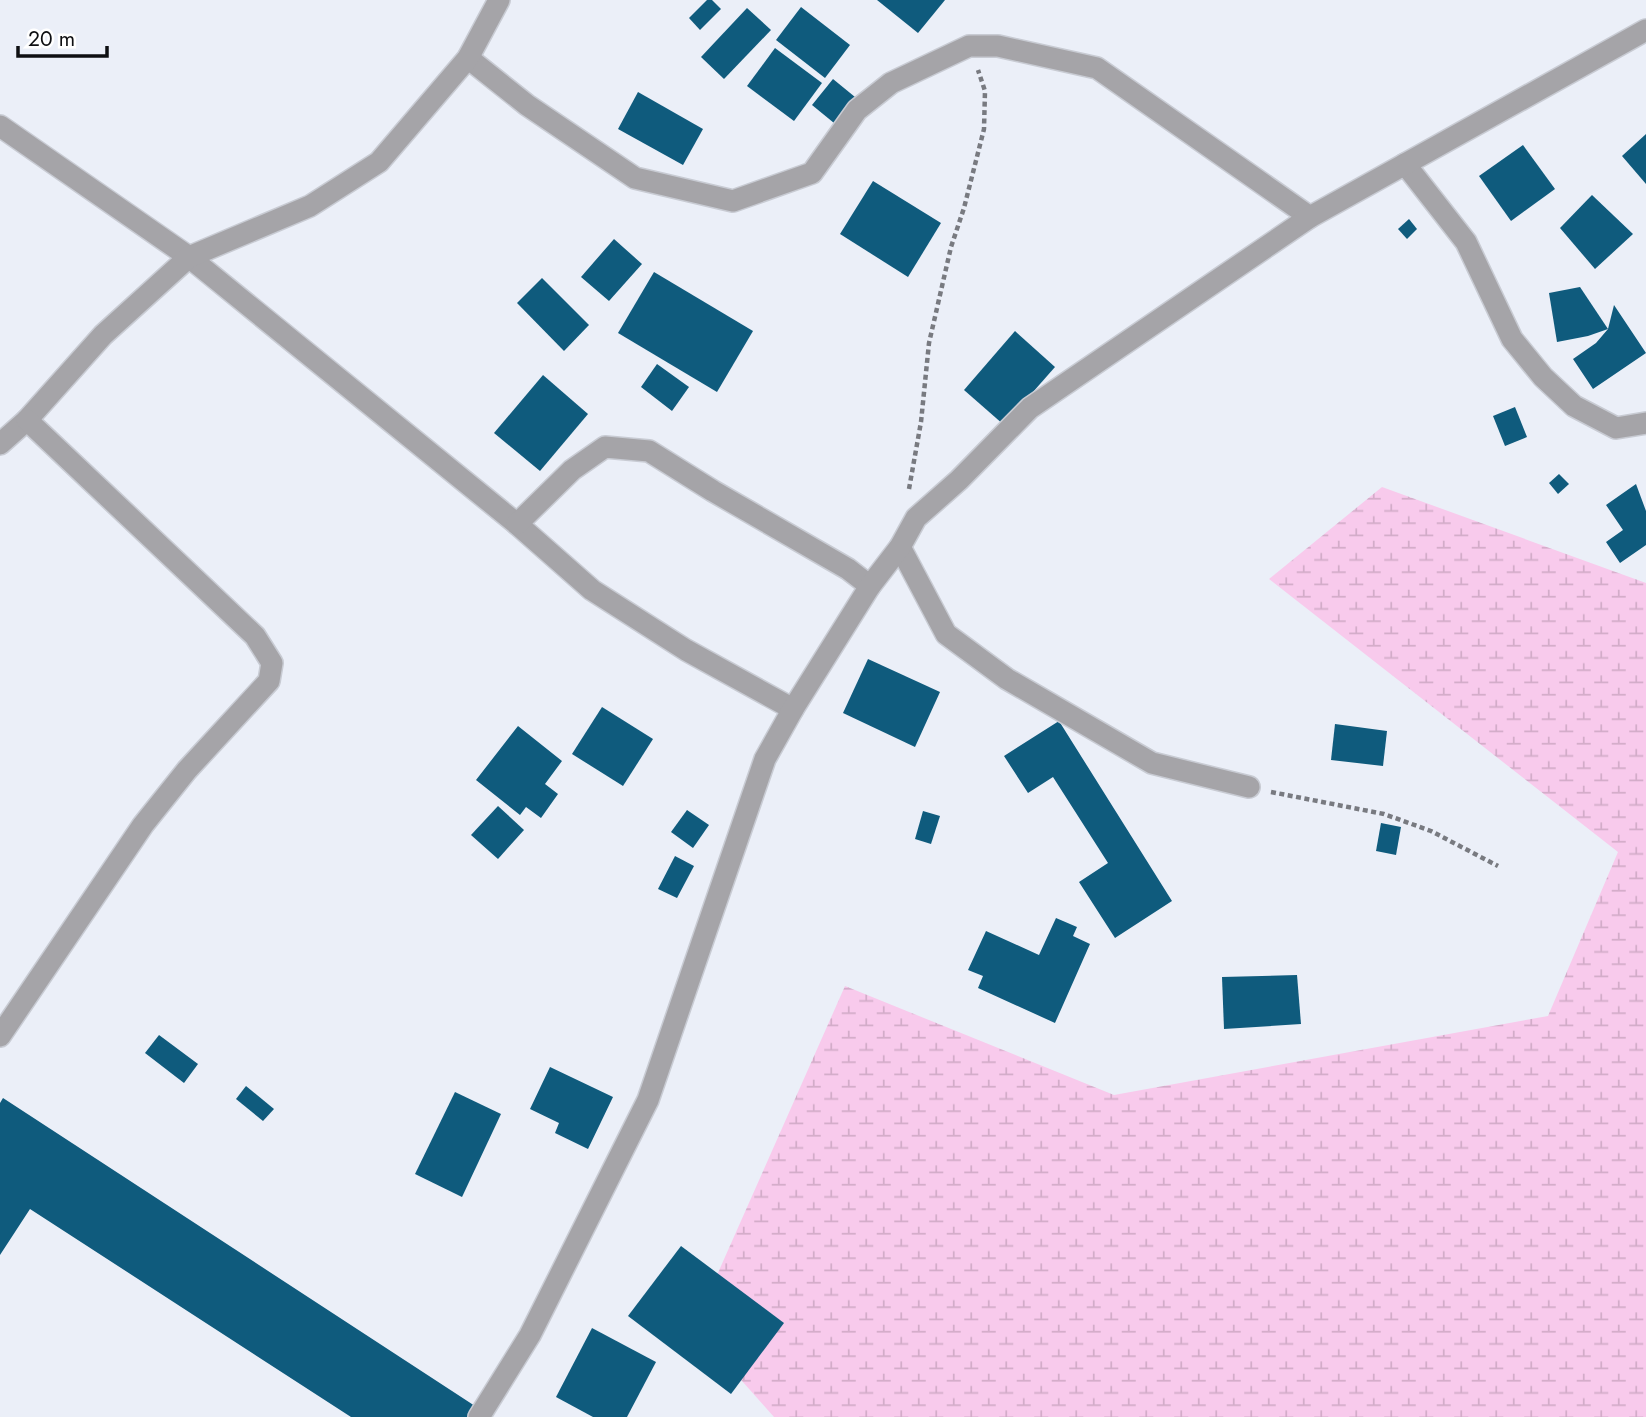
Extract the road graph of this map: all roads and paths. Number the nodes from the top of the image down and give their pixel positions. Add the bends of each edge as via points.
1 (499, 0) edge
2 (1646, 30) edge
3 (970, 47) junction
4 (468, 58) junction
5 (0, 127) edge
6 (1405, 164) junction
7 (1310, 217) junction
8 (189, 257) junction
9 (27, 419) junction
10 (1646, 423) edge
11 (0, 444) edge
12 (908, 497) dead end
13 (517, 524) junction
14 (900, 547) junction
15 (870, 586) junction
16 (793, 709) junction
17 (1249, 787) joint
18 (1498, 866) dead end
19 (0, 1037) edge
20 (479, 1417) edge

1 - 4 street
2 - 6 street
3 - 4 street via 891,83 874,96 857,110 812,173 733,201 635,178 527,105
3 - 7 street via 998,46 1097,68
3 - 12 path via 985,91 984,129 929,343
4 - 8 street via 379,162 310,206
5 - 8 street
6 - 7 street
6 - 10 street via 1466,242 1512,339 1543,377 1574,406 1616,428
7 - 14 street via 1030,408 916,518
8 - 9 street via 103,335
8 - 13 street
9 - 11 street
9 - 19 street via 255,636 272,663 269,681 143,825
13 - 15 street via 572,470 605,447 649,451
13 - 16 street via 592,590 686,650
14 - 15 street
14 - 17 street via 946,634 1007,679 1152,763
15 - 16 street
16 - 20 street via 765,759 648,1100 530,1335
17 - 18 path via 1384,814 1431,831

